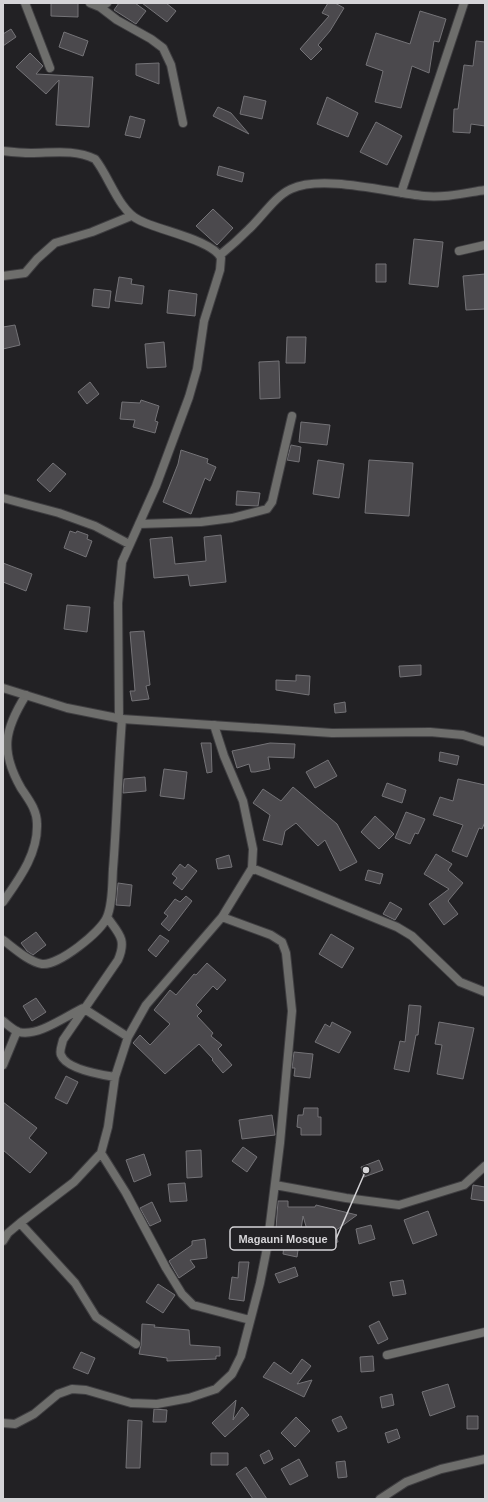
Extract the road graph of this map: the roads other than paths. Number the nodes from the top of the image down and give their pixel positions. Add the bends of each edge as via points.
1 (25, 3) edge
2 (90, 3) edge
3 (104, 5) edge
4 (466, 5) edge
5 (50, 68) dead end
6 (183, 123) dead end
7 (3, 151) edge
8 (485, 190) edge
9 (401, 193) junction
10 (131, 216) junction
11 (485, 245) edge
12 (460, 251) dead end
13 (220, 255) junction
14 (3, 276) edge
15 (292, 416) dead end
16 (3, 498) edge
17 (139, 524) junction
18 (129, 544) junction
19 (3, 688) edge
20 (26, 695) junction
21 (120, 719) junction
22 (214, 725) junction
23 (485, 742) edge
24 (252, 868) junction
25 (3, 902) edge
26 (107, 917) junction
27 (222, 917) junction
28 (3, 940) edge
29 (485, 992) edge
30 (83, 1008) junction
31 (3, 1021) edge
32 (17, 1031) junction
33 (128, 1037) junction
34 (3, 1065) edge
35 (115, 1077) junction
36 (100, 1153) junction
37 (485, 1166) edge
38 (275, 1185) junction
39 (20, 1223) junction
40 (6, 1233) edge
41 (3, 1241) edge
42 (250, 1320) junction
43 (485, 1332) edge
44 (136, 1344) dead end
45 (387, 1355) dead end
46 (3, 1423) edge
47 (485, 1459) edge
48 (380, 1499) edge

1 - 5 street
2 - 3 street
3 - 6 street via 117,20 163,48 171,65
4 - 9 street
7 - 10 street via 58,151 88,155 95,159
8 - 9 street via 449,196
9 - 13 street via 352,185 309,184 291,189 278,198 250,229
10 - 13 street via 143,223 208,246
10 - 14 street via 92,232 55,243 37,258 25,273
11 - 12 street
13 - 17 street via 220,270 204,321 197,368 189,397
15 - 17 street via 268,510 201,522
16 - 18 street via 95,526
17 - 18 street
18 - 21 street via 118,584
19 - 20 street
20 - 21 street via 67,708
20 - 25 street via 7,731 6,747 10,765 35,811 36,835 33,853
21 - 22 street
21 - 26 street via 115,842 111,900
22 - 23 street via 332,733 430,732 463,735
22 - 24 street via 243,801 253,849
24 - 27 street
24 - 29 street via 398,928 412,936 460,982
26 - 28 street via 98,930 54,962 35,962
26 - 30 street via 120,936 123,948 118,960
27 - 33 street via 146,1005
27 - 38 street via 271,935 282,942 286,953 292,1031
30 - 32 street via 38,1031
30 - 33 street
30 - 35 street via 63,1040 61,1055 67,1063 78,1068
31 - 32 street
32 - 34 street
33 - 35 street
35 - 36 street via 108,1127
36 - 39 street via 74,1182
36 - 42 street via 126,1193 182,1294 193,1305
37 - 38 street via 464,1185 399,1205
38 - 42 street via 267,1248
39 - 40 street
39 - 44 street via 75,1283 96,1317
40 - 41 street
42 - 46 street via 241,1356 232,1374 216,1389 189,1398 157,1404 132,1403 86,1390 72,1389 58,1394 34,1414 14,1424
43 - 45 street
47 - 48 street via 441,1469 406,1482

